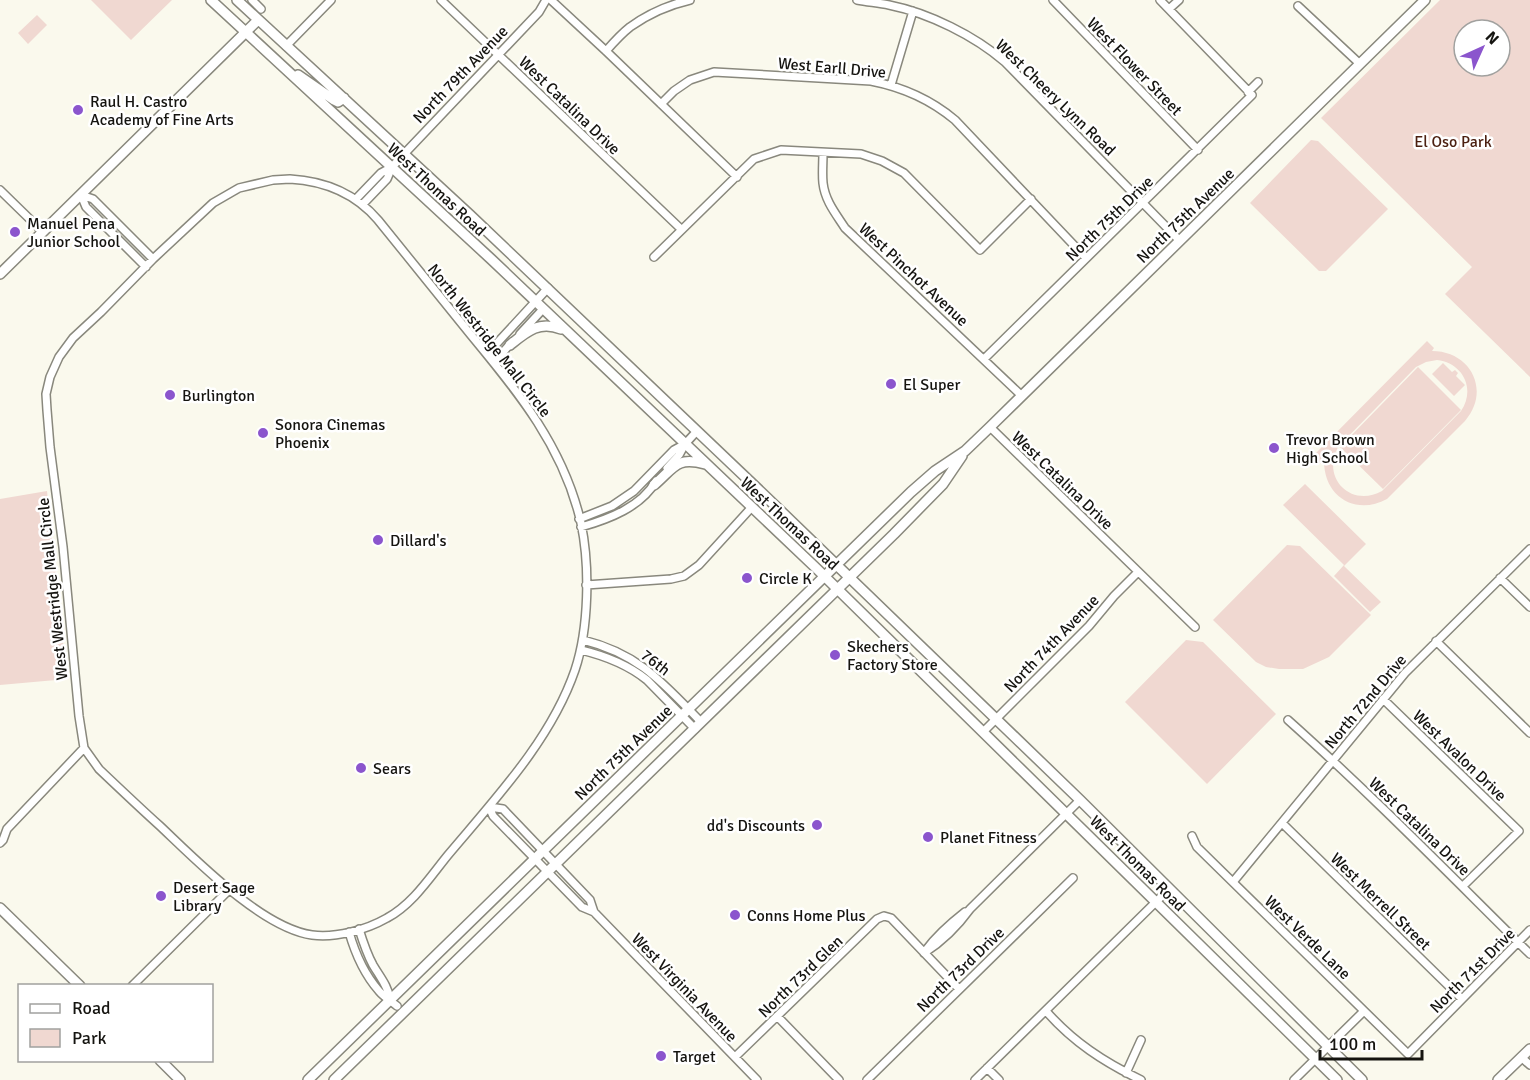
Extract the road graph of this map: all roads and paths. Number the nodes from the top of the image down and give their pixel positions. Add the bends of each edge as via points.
1 (211, 0) edge
2 (237, 0) edge
3 (252, 0) edge
4 (331, 0) edge
5 (441, 0) edge
6 (549, 0) edge
7 (690, 0) edge
8 (857, 0) edge
9 (1053, 0) edge
10 (1160, 0) edge
11 (1179, 0) edge
12 (1420, 2) edge
13 (1298, 6) dead end
14 (261, 9) dead end
15 (1169, 9) junction
16 (913, 11) junction
17 (258, 20) junction
18 (245, 33) junction
19 (286, 46) junction
20 (606, 51) junction
21 (498, 55) junction
22 (1360, 64) junction
23 (283, 67) junction
24 (1258, 82) dead end
25 (891, 85) junction
26 (1250, 94) junction
27 (344, 98) junction
28 (661, 104) junction
29 (1198, 150) junction
30 (405, 153) junction
31 (823, 153) junction
32 (392, 166) junction
33 (737, 177) junction
34 (0, 190) edge
35 (81, 195) junction
36 (356, 199) junction
37 (1031, 199) junction
38 (1143, 203) junction
39 (363, 204) junction
40 (681, 229) junction
41 (43, 232) junction
42 (1180, 241) junction
43 (654, 257) dead end
44 (1086, 258) junction
45 (149, 263) junction
46 (0, 274) edge
47 (551, 292) junction
48 (539, 305) junction
49 (567, 332) junction
50 (510, 345) junction
51 (487, 354) junction
52 (984, 359) junction
53 (494, 362) junction
54 (1022, 396) junction
55 (990, 427) junction
56 (697, 431) junction
57 (685, 444) junction
58 (965, 451) junction
59 (707, 465) junction
60 (654, 485) junction
61 (752, 507) junction
62 (580, 523) junction
63 (1530, 549) edge
64 (837, 565) junction
65 (1138, 572) junction
66 (825, 576) junction
67 (850, 577) junction
68 (1500, 578) junction
69 (586, 585) junction
70 (838, 589) junction
71 (1530, 608) edge
72 (1195, 627) dead end
73 (583, 640) junction
74 (1436, 641) junction
75 (581, 650) junction
76 (1383, 699) junction
77 (685, 712) junction
78 (996, 719) junction
79 (1288, 720) dead end
80 (698, 726) junction
81 (983, 732) junction
82 (1530, 733) edge
83 (84, 748) junction
84 (1332, 760) junction
85 (1080, 800) junction
86 (492, 804) junction
87 (1067, 813) junction
88 (1282, 823) junction
89 (4, 830) edge
90 (1192, 836) dead end
91 (0, 843) edge
92 (543, 851) junction
93 (535, 859) junction
94 (555, 864) junction
95 (548, 872) junction
96 (1073, 878) dead end
97 (1233, 882) junction
98 (1463, 886) junction
99 (230, 889) junction
100 (1169, 889) junction
101 (1157, 902) junction
102 (0, 908) edge
103 (594, 912) junction
104 (359, 929) junction
105 (1530, 930) edge
106 (349, 932) junction
107 (1518, 942) junction
108 (924, 953) junction
109 (1530, 954) edge
110 (78, 984) edge
111 (134, 984) edge
112 (959, 989) junction
113 (1462, 999) junction
114 (394, 1003) junction
115 (1046, 1011) junction
116 (1364, 1011) junction
117 (777, 1016) junction
118 (1141, 1040) dead end
119 (1328, 1047) junction
120 (1530, 1049) edge
121 (1408, 1054) joint
122 (735, 1057) junction
123 (1521, 1057) junction
124 (1316, 1059) junction
125 (162, 1062) edge
126 (1530, 1065) edge
127 (987, 1068) junction
128 (1126, 1073) junction
129 (180, 1080) edge
130 (308, 1080) edge
131 (334, 1080) edge
132 (757, 1080) edge
133 (839, 1080) edge
134 (867, 1080) edge
135 (975, 1080) edge
136 (999, 1080) edge
137 (1141, 1080) edge
138 (1294, 1080) edge
139 (1337, 1080) edge
140 (1362, 1080) edge
141 (1498, 1080) edge

1 - 18 main road, West Thomas Road
2 - 17 main road, West Thomas Road
3 - 14 street
4 - 19 street
5 - 21 street, West Catalina Drive
6 - 20 street
6 - 21 street, North 79th Avenue
7 - 20 street via 656,11 628,28
8 - 16 street, West Cheery Lynn Road
9 - 29 street, West Flower Street
10 - 15 street
11 - 15 street
12 - 22 main road, North 75th Avenue
13 - 22 street
15 - 26 street
16 - 25 street
16 - 38 street, West Cheery Lynn Road via 993,51
17 - 18 main road
17 - 19 main road, West Thomas Road
18 - 23 main road, West Thomas Road
18 - 35 main road
19 - 27 main road, West Thomas Road
20 - 28 street
21 - 30 street, North 79th Avenue
21 - 40 street, West Catalina Drive
22 - 42 main road, North 75th Avenue
23 - 27 main road via 333,100
23 - 32 main road, West Thomas Road
24 - 26 street, North 75th Drive
25 - 28 street, West Earll Drive via 714,72 690,80
25 - 37 street, West Earll Drive via 946,112
26 - 29 street, North 75th Drive
27 - 30 main road, West Thomas Road
28 - 33 street
29 - 38 street, North 75th Drive
30 - 32 street, North 79th Avenue
30 - 47 main road, West Thomas Road
31 - 33 street via 781,150 754,159
31 - 37 street via 861,154 904,173 980,250
31 - 52 street, West Pinchot Avenue via 827,200 845,228
32 - 36 street
32 - 39 street via 387,179
32 - 48 main road, West Thomas Road
33 - 40 street
34 - 41 street
35 - 41 main road
35 - 45 street via 86,207
36 - 39 street, North Westridge Mall Circle
36 - 45 street, North Westridge Mall Circle via 333,187 290,178 238,188 203,211
37 - 44 street, West Earll Drive
38 - 42 street, West Cheery Lynn Road
38 - 44 street, North 75th Drive
39 - 51 street, North Westridge Mall Circle
40 - 43 street
41 - 46 main road
42 - 54 main road, North 75th Avenue
44 - 52 street, North 75th Drive
45 - 83 street, West Westridge Mall Circle via 58,357 46,394
47 - 48 main road
47 - 56 main road, West Thomas Road
48 - 49 main road, West Thomas Road
48 - 50 street
48 - 51 street
49 - 50 main road via 549,325 537,326
49 - 57 main road, West Thomas Road
50 - 53 street
51 - 53 street, North Westridge Mall Circle
52 - 54 street, West Pinchot Avenue
53 - 62 street, North Westridge Mall Circle via 547,436
54 - 55 main road, North 75th Avenue
55 - 58 main road, North 75th Avenue
55 - 65 street, West Catalina Drive
56 - 57 street
56 - 64 main road, West Thomas Road
57 - 59 main road, West Thomas Road
57 - 60 street
57 - 62 street via 674,450 634,491
58 - 64 main road, North 75th Avenue via 935,471
58 - 67 main road, North 75th Avenue via 943,484
59 - 60 main road via 681,462
59 - 61 main road, West Thomas Road
60 - 62 street via 620,513
61 - 66 main road, West Thomas Road
61 - 69 street via 684,576
62 - 69 street, North Westridge Mall Circle
63 - 68 street, North 72nd Drive
64 - 66 main road, North 75th Avenue
64 - 67 main road, West Thomas Road
65 - 72 street, West Catalina Drive
65 - 78 street, North 74th Avenue
66 - 70 main road, West Thomas Road
66 - 77 main road, North 75th Avenue
67 - 70 main road, North 75th Avenue
67 - 78 main road, West Thomas Road
68 - 71 street
68 - 74 street, North 72nd Drive
69 - 73 street, North Westridge Mall Circle
70 - 80 main road, North 75th Avenue
70 - 81 main road, West Thomas Road
73 - 75 street, North Westridge Mall Circle
73 - 77 street, 76th via 637,662 655,676
74 - 76 street, North 72nd Drive
74 - 82 street
75 - 77 street, 76th via 609,658 638,673
75 - 86 street, North Westridge Mall Circle via 556,713
76 - 84 street, North 72nd Drive
76 - 98 street, West Avalon Drive via 1519,831
77 - 80 street, 76th
77 - 92 main road, North 75th Avenue
78 - 81 street, North 74th Avenue
78 - 85 main road, West Thomas Road
79 - 84 street, West Catalina Drive
80 - 94 main road, North 75th Avenue
81 - 87 main road, West Thomas Road
83 - 89 street
83 - 99 street, West Westridge Mall Circle via 106,777
84 - 88 street, North 72nd Drive
84 - 98 street, West Catalina Drive
85 - 87 street
85 - 100 main road, West Thomas Road
86 - 92 street, West Virginia Avenue via 503,809
86 - 93 street, West Virginia Avenue via 493,816
86 - 104 street, North Westridge Mall Circle via 415,896 387,918
87 - 101 main road, West Thomas Road
87 - 108 street via 970,909 954,920 937,945
88 - 97 street, North 72nd Drive
88 - 113 street, West Merrell Street
89 - 91 street
90 - 97 street, West Verde Lane via 1197,847
92 - 93 main road, North 75th Avenue
92 - 94 street, West Virginia Avenue
93 - 95 street, West Virginia Avenue
93 - 114 main road, North 75th Avenue
94 - 95 main road, North 75th Avenue
94 - 103 street, West Virginia Avenue via 590,900
95 - 103 street, West Virginia Avenue via 582,907
95 - 131 main road, North 75th Avenue
96 - 112 street, North 73rd Drive
97 - 116 street, West Verde Lane
98 - 107 street, West Catalina Drive
99 - 106 street, West Westridge Mall Circle via 292,930 310,935
99 - 111 street
100 - 101 street
100 - 119 main road, West Thomas Road
101 - 115 street
101 - 124 main road, West Thomas Road
102 - 110 main road
103 - 122 street, West Virginia Avenue
104 - 106 street, West Westridge Mall Circle
104 - 114 street via 366,952
105 - 107 street, North 71st Drive
106 - 114 street via 365,972 379,992
107 - 109 street, West Catalina Drive
107 - 113 street, North 71st Drive
108 - 112 street
108 - 117 street, North 73rd Glen via 891,918 884,916
112 - 134 street, North 73rd Drive
113 - 121 street, North 71st Drive
114 - 130 main road, North 75th Avenue
115 - 127 street
115 - 128 street via 1101,1060
116 - 119 street
116 - 121 street, West Verde Lane
117 - 122 street, North 73rd Glen
117 - 133 street
118 - 128 street
119 - 124 street
119 - 140 main road, West Thomas Road
120 - 123 main road
122 - 132 street, West Virginia Avenue
123 - 126 street
123 - 141 main road
124 - 138 street
124 - 139 main road, West Thomas Road
125 - 129 main road
127 - 135 street
127 - 136 street
128 - 137 street

